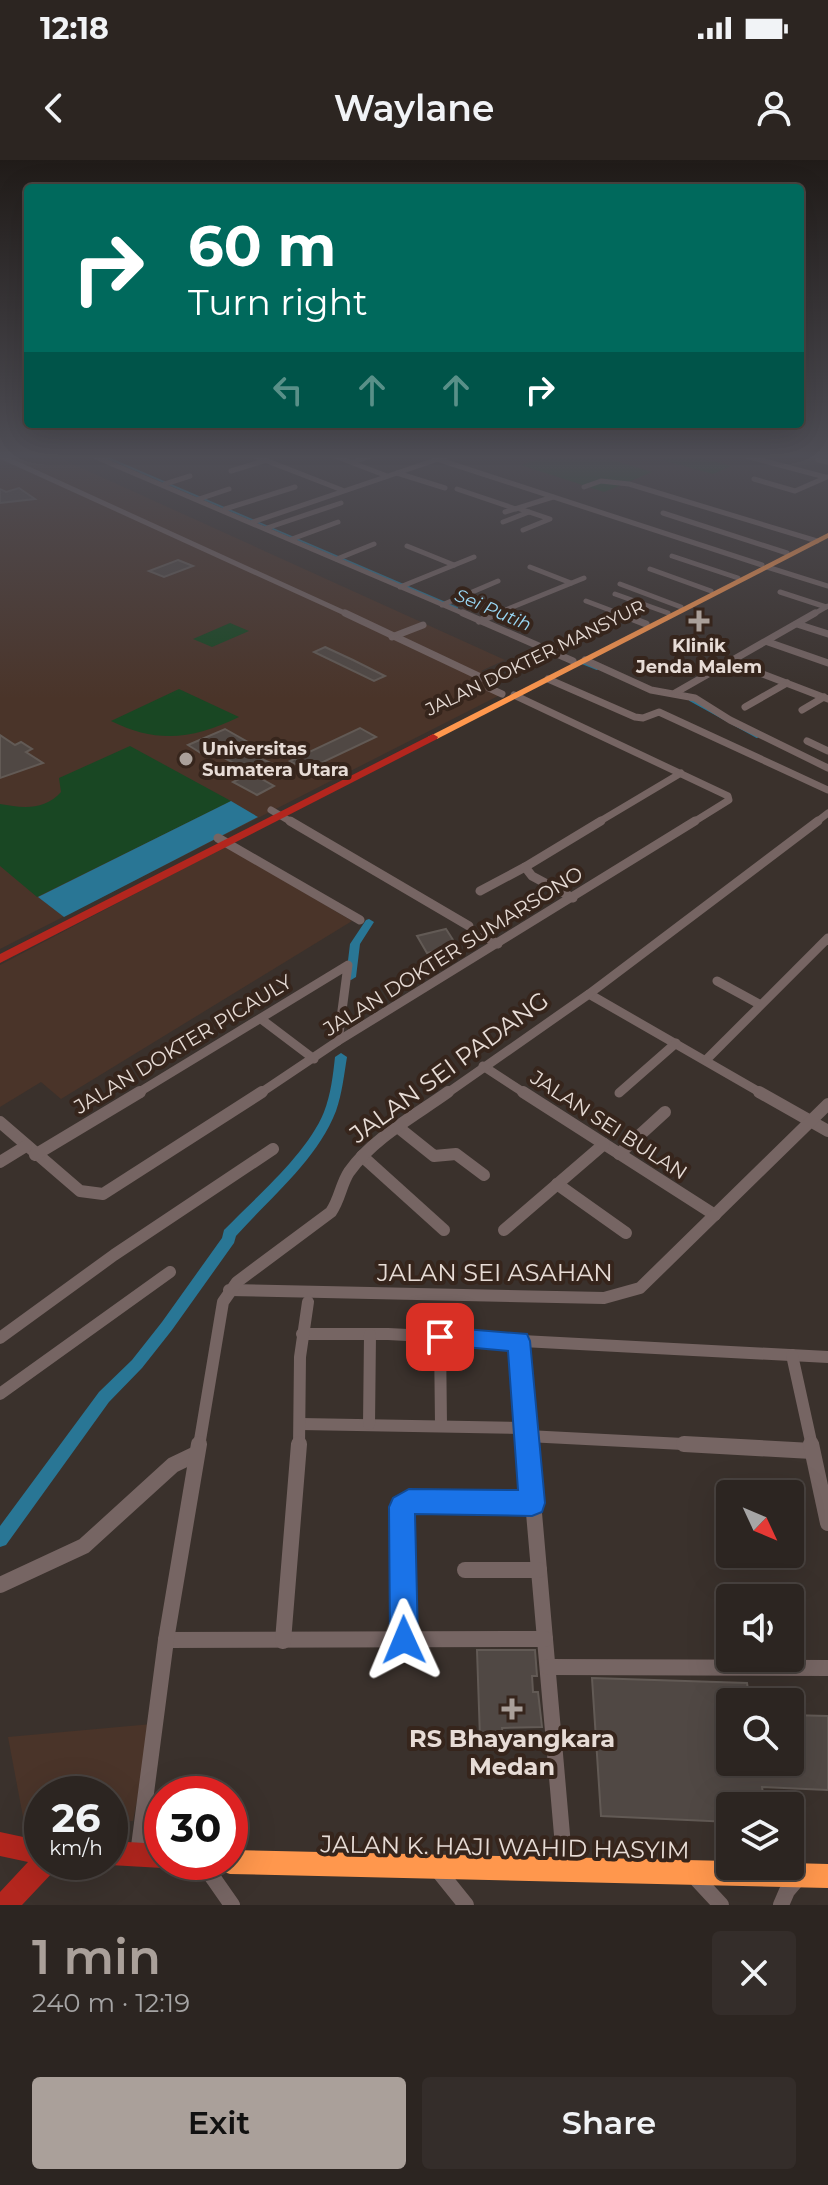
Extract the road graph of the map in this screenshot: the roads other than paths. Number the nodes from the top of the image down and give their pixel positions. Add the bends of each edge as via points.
1 (172, 536) edge
2 (288, 536) edge
3 (301, 536) edge
4 (674, 536) edge
5 (736, 536) edge
6 (294, 539) junction
7 (819, 540) edge
8 (374, 544) dead end
9 (407, 546) dead end
10 (787, 553) junction
11 (672, 556) dead end
12 (474, 557) dead end
13 (338, 558) junction
14 (454, 565) junction
15 (764, 566) junction
16 (530, 567) dead end
17 (650, 569) dead end
18 (584, 578) dead end
19 (738, 578) junction
20 (498, 581) dead end
21 (571, 583) junction
22 (620, 584) dead end
23 (403, 586) junction
24 (828, 586) edge
25 (711, 591) junction
26 (780, 592) dead end
27 (615, 594) dead end
28 (586, 601) dead end
29 (445, 604) junction
30 (827, 607) edge
31 (674, 610) junction
32 (482, 620) junction
33 (646, 624) junction
34 (797, 624) junction
35 (423, 625) dead end
36 (828, 634) edge
37 (390, 638) junction
38 (768, 642) junction
39 (578, 661) junction
40 (731, 662) junction
41 (828, 663) edge
42 (548, 679) junction
43 (787, 683) junction
44 (498, 689) junction
45 (675, 693) junction
46 (826, 698) edge
47 (745, 707) dead end
48 (802, 710) dead end
49 (807, 741) dead end
50 (828, 751) edge
51 (828, 768) edge
52 (681, 773) junction
53 (828, 790) edge
54 (269, 817) junction
55 (826, 817) edge
56 (222, 841) junction
57 (525, 867) junction
58 (480, 891) dead end
59 (573, 898) junction
60 (68, 920) junction
61 (360, 920) dead end
62 (469, 926) dead end
63 (484, 936) dead end
64 (828, 938) edge
65 (498, 944) junction
66 (0, 949) edge
67 (0, 959) edge
68 (717, 981) dead end
69 (589, 994) junction
70 (759, 1004) junction
71 (261, 1019) junction
72 (338, 1041) junction
73 (676, 1043) junction
74 (314, 1059) junction
75 (707, 1059) junction
76 (483, 1066) junction
77 (619, 1093) dead end
78 (828, 1104) edge
79 (665, 1112) dead end
80 (811, 1121) junction
81 (0, 1122) edge
82 (399, 1128) junction
83 (828, 1131) edge
84 (604, 1144) junction
85 (273, 1149) dead end
86 (31, 1150) junction
87 (619, 1154) junction
88 (362, 1156) junction
89 (0, 1162) edge
90 (484, 1175) dead end
91 (557, 1184) junction
92 (715, 1215) junction
93 (444, 1230) dead end
94 (504, 1230) dead end
95 (626, 1233) dead end
96 (170, 1272) dead end
97 (229, 1290) junction
98 (308, 1302) dead end
99 (302, 1334) junction
100 (370, 1335) junction
101 (440, 1337) junction
102 (0, 1338) edge
103 (519, 1341) junction
104 (792, 1355) junction
105 (828, 1357) edge
106 (0, 1394) edge
107 (301, 1424) junction
108 (369, 1424) junction
109 (441, 1425) junction
110 (526, 1432) junction
111 (812, 1451) junction
112 (196, 1454) junction
113 (532, 1503) junction
114 (828, 1523) edge
115 (465, 1570) dead end
116 (539, 1570) junction
117 (0, 1585) edge
118 (545, 1639) junction
119 (166, 1640) junction
120 (404, 1640) junction
121 (283, 1641) junction
122 (548, 1667) junction
123 (828, 1668) edge
124 (0, 1844) edge
125 (24, 1849) edge
126 (128, 1854) edge
127 (138, 1854) junction
128 (144, 1854) edge
129 (248, 1863) edge
130 (437, 1869) junction
131 (565, 1869) junction
132 (690, 1872) junction
133 (716, 1873) edge
134 (828, 1876) edge
135 (804, 1877) edge
136 (26, 1880) edge
137 (215, 1880) edge
138 (797, 1880) edge
139 (2, 1903) edge
140 (232, 1905) edge
141 (466, 1905) edge
142 (721, 1905) edge
143 (781, 1905) edge

1 - 37 street, JALAN DOKTER SUMARSONO
2 - 6 street
3 - 6 street
4 - 15 street
5 - 10 street
6 - 13 street
7 - 10 main road, JALAN DOKTER MANSYUR
7 - 15 main road, JALAN DOKTER MANSYUR
8 - 13 street
9 - 14 street
10 - 15 main road, JALAN DOKTER MANSYUR
11 - 19 street
12 - 14 street
13 - 23 street
14 - 23 street
15 - 19 main road, JALAN DOKTER MANSYUR
15 - 24 street
15 - 39 main road, JALAN DOKTER MANSYUR
16 - 21 street
17 - 25 street
18 - 21 street
19 - 25 main road, JALAN DOKTER MANSYUR
20 - 29 street
21 - 32 street
22 - 31 street
23 - 29 street
25 - 31 main road, JALAN DOKTER MANSYUR
26 - 30 street
27 - 31 street
28 - 33 street
29 - 32 street
30 - 34 street
31 - 33 main road, JALAN DOKTER MANSYUR
32 - 39 street
33 - 39 main road, JALAN DOKTER MANSYUR
34 - 36 street
34 - 38 street
35 - 37 street
37 - 44 street, JALAN DOKTER SUMARSONO
38 - 40 street
38 - 41 street
39 - 42 main road, JALAN DOKTER MANSYUR
39 - 44 main road, JALAN DOKTER MANSYUR
39 - 45 street via 651,690
40 - 43 street
40 - 45 street
42 - 44 main road, JALAN DOKTER MANSYUR
42 - 53 street via 637,718 659,712
43 - 46 street
43 - 47 street
44 - 52 street, JALAN DOKTER SUMARSONO
44 - 54 main road, JALAN DOKTER MANSYUR
45 - 51 street via 695,698
46 - 48 street
49 - 50 street
52 - 57 street
52 - 59 street, JALAN DOKTER SUMARSONO via 729,800
54 - 56 main road, JALAN DOKTER MANSYUR
54 - 62 street
55 - 69 street, JALAN SEI PADANG
56 - 60 main road, JALAN DOKTER MANSYUR
56 - 61 street
57 - 58 street
57 - 59 street
59 - 65 street, JALAN DOKTER SUMARSONO
60 - 66 main road, JALAN DOKTER MANSYUR
60 - 67 main road, JALAN DOKTER MANSYUR
63 - 65 street
64 - 70 street
65 - 72 street, JALAN DOKTER SUMARSONO
68 - 70 street
69 - 73 street
69 - 76 street, JALAN SEI PADANG
70 - 75 street
71 - 72 street, JALAN DOKTER PICAULY via 348,965
71 - 74 street
71 - 86 street, JALAN DOKTER PICAULY
72 - 74 street, JALAN DOKTER SUMARSONO
73 - 75 street
73 - 77 street
74 - 86 street, JALAN DOKTER SUMARSONO via 103,1194 80,1191
75 - 80 street
76 - 82 street, JALAN SEI PADANG
76 - 84 street, JALAN SEI BULAN
78 - 80 street, JALAN SEI ASAHAN
79 - 87 street
80 - 83 street
80 - 92 street, JALAN SEI ASAHAN
81 - 86 street, JALAN DOKTER SUMARSONO
82 - 88 street, JALAN SEI PADANG
82 - 90 street via 434,1156 456,1154
84 - 87 street, JALAN SEI BULAN
84 - 91 street
85 - 102 street
86 - 89 street, JALAN DOKTER PICAULY
87 - 92 street, JALAN SEI BULAN
88 - 93 street
88 - 97 street, JALAN SEI PADANG via 347,1174 331,1212
91 - 94 street
91 - 95 street
92 - 97 street, JALAN SEI ASAHAN via 640,1288 604,1298
96 - 106 street
97 - 112 street via 219,1316
98 - 99 street
99 - 100 street
99 - 107 street
100 - 101 street
100 - 108 street
101 - 103 street
101 - 109 street
103 - 104 street
103 - 110 street
104 - 105 street
104 - 111 street
107 - 108 street
107 - 121 street
108 - 109 street
109 - 110 street
110 - 111 street
110 - 113 street
111 - 114 street
112 - 117 street via 173,1465 84,1546
112 - 119 street
113 - 116 street
113 - 120 street via 409,1502 402,1507
115 - 116 street
116 - 118 street
118 - 120 street
118 - 122 street
119 - 121 street
119 - 127 street
120 - 121 street
122 - 123 street
122 - 131 street
124 - 125 main road
126 - 127 main road
127 - 128 main road
129 - 130 main road, JALAN K. HAJI WAHID HASYIM
130 - 131 main road, JALAN K. HAJI WAHID HASYIM
130 - 141 street
131 - 132 main road, JALAN K. HAJI WAHID HASYIM
132 - 133 main road, JALAN K. HAJI WAHID HASYIM
132 - 142 street
134 - 135 main road, JALAN K. HAJI WAHID HASYIM
136 - 139 main road
137 - 140 street
138 - 143 street

